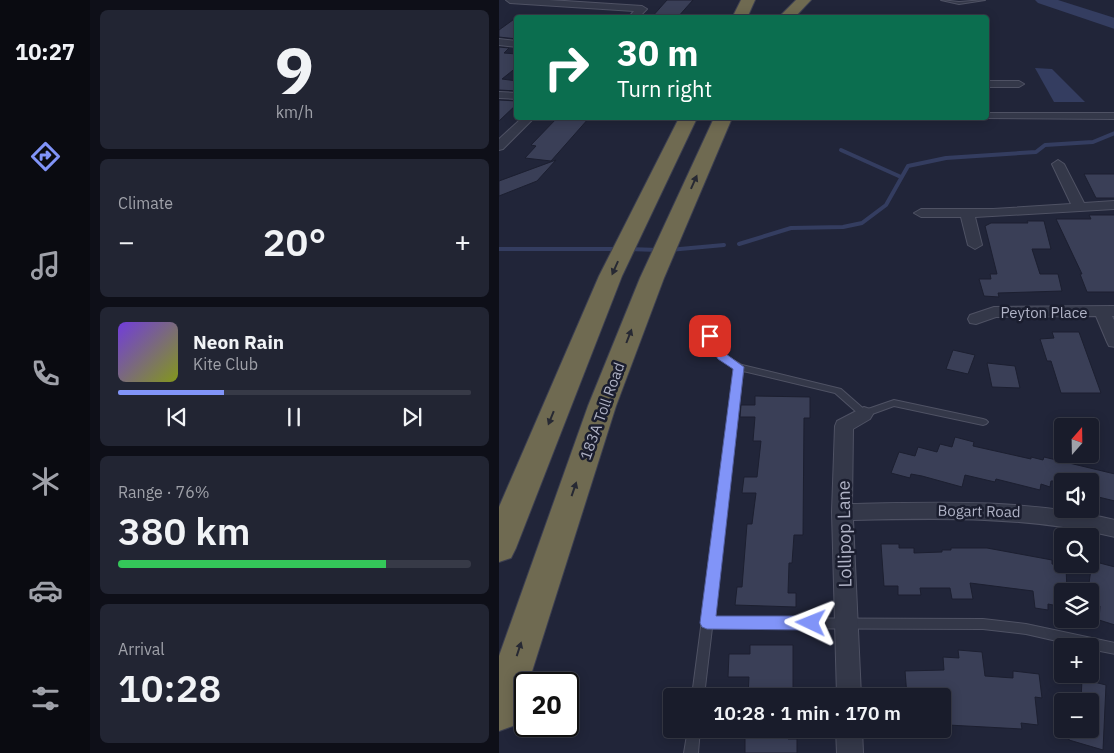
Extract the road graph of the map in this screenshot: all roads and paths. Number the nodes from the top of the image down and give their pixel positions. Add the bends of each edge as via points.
1 (510, 0) edge
2 (747, 0) edge
3 (789, 0) edge
4 (804, 0) edge
5 (943, 0) edge
6 (983, 0) edge
7 (635, 15) edge
8 (740, 15) edge
9 (782, 15) edge
10 (788, 15) edge
11 (499, 42) edge
12 (514, 44) edge
13 (989, 84) edge
14 (1019, 84) dead end
15 (499, 95) edge
16 (514, 96) edge
17 (989, 116) edge
18 (1114, 116) edge
19 (526, 120) edge
20 (687, 120) edge
21 (722, 120) edge
22 (499, 146) edge
23 (1057, 164) dead end
24 (1114, 205) edge
25 (1079, 207) junction
26 (921, 213) dead end
27 (967, 213) junction
28 (975, 245) dead end
29 (1108, 312) edge
30 (976, 319) dead end
31 (710, 336) dead end
32 (1114, 342) edge
33 (739, 367) junction
34 (864, 414) junction
35 (983, 422) dead end
36 (842, 512) junction
37 (1114, 529) edge
38 (502, 540) edge
39 (707, 623) junction
40 (847, 624) junction
41 (1114, 649) edge
42 (699, 688) edge
43 (849, 688) edge
44 (499, 712) edge
45 (693, 738) edge
46 (849, 738) edge
47 (691, 753) edge
48 (850, 753) edge

1 - 7 street via 642,8
2 - 8 highway
3 - 9 highway
4 - 10 highway
5 - 6 lane via 959,3
11 - 12 street
13 - 14 street
15 - 16 street
17 - 18 street
19 - 22 street
20 -> 38 highway via 635,224 574,362
44 -> 21 highway, 183A Toll Road via 602,406 674,226
23 - 25 street
24 - 25 street
25 - 27 street
26 - 27 street
27 - 28 street
29 - 30 street, Peyton Place via 994,312
29 - 32 street
31 - 33 lane via 721,357
33 - 34 lane via 838,391
33 - 39 lane
34 - 35 lane via 894,403
34 - 36 street, Lollipop Lane via 844,426
36 - 37 street, Bogart Road via 1013,511 1042,513
36 - 40 street, Lollipop Lane
39 - 40 lane
39 - 42 lane
40 - 41 lane via 983,624 1026,629
40 - 43 street, Lollipop Lane
45 - 47 lane
46 - 48 street

